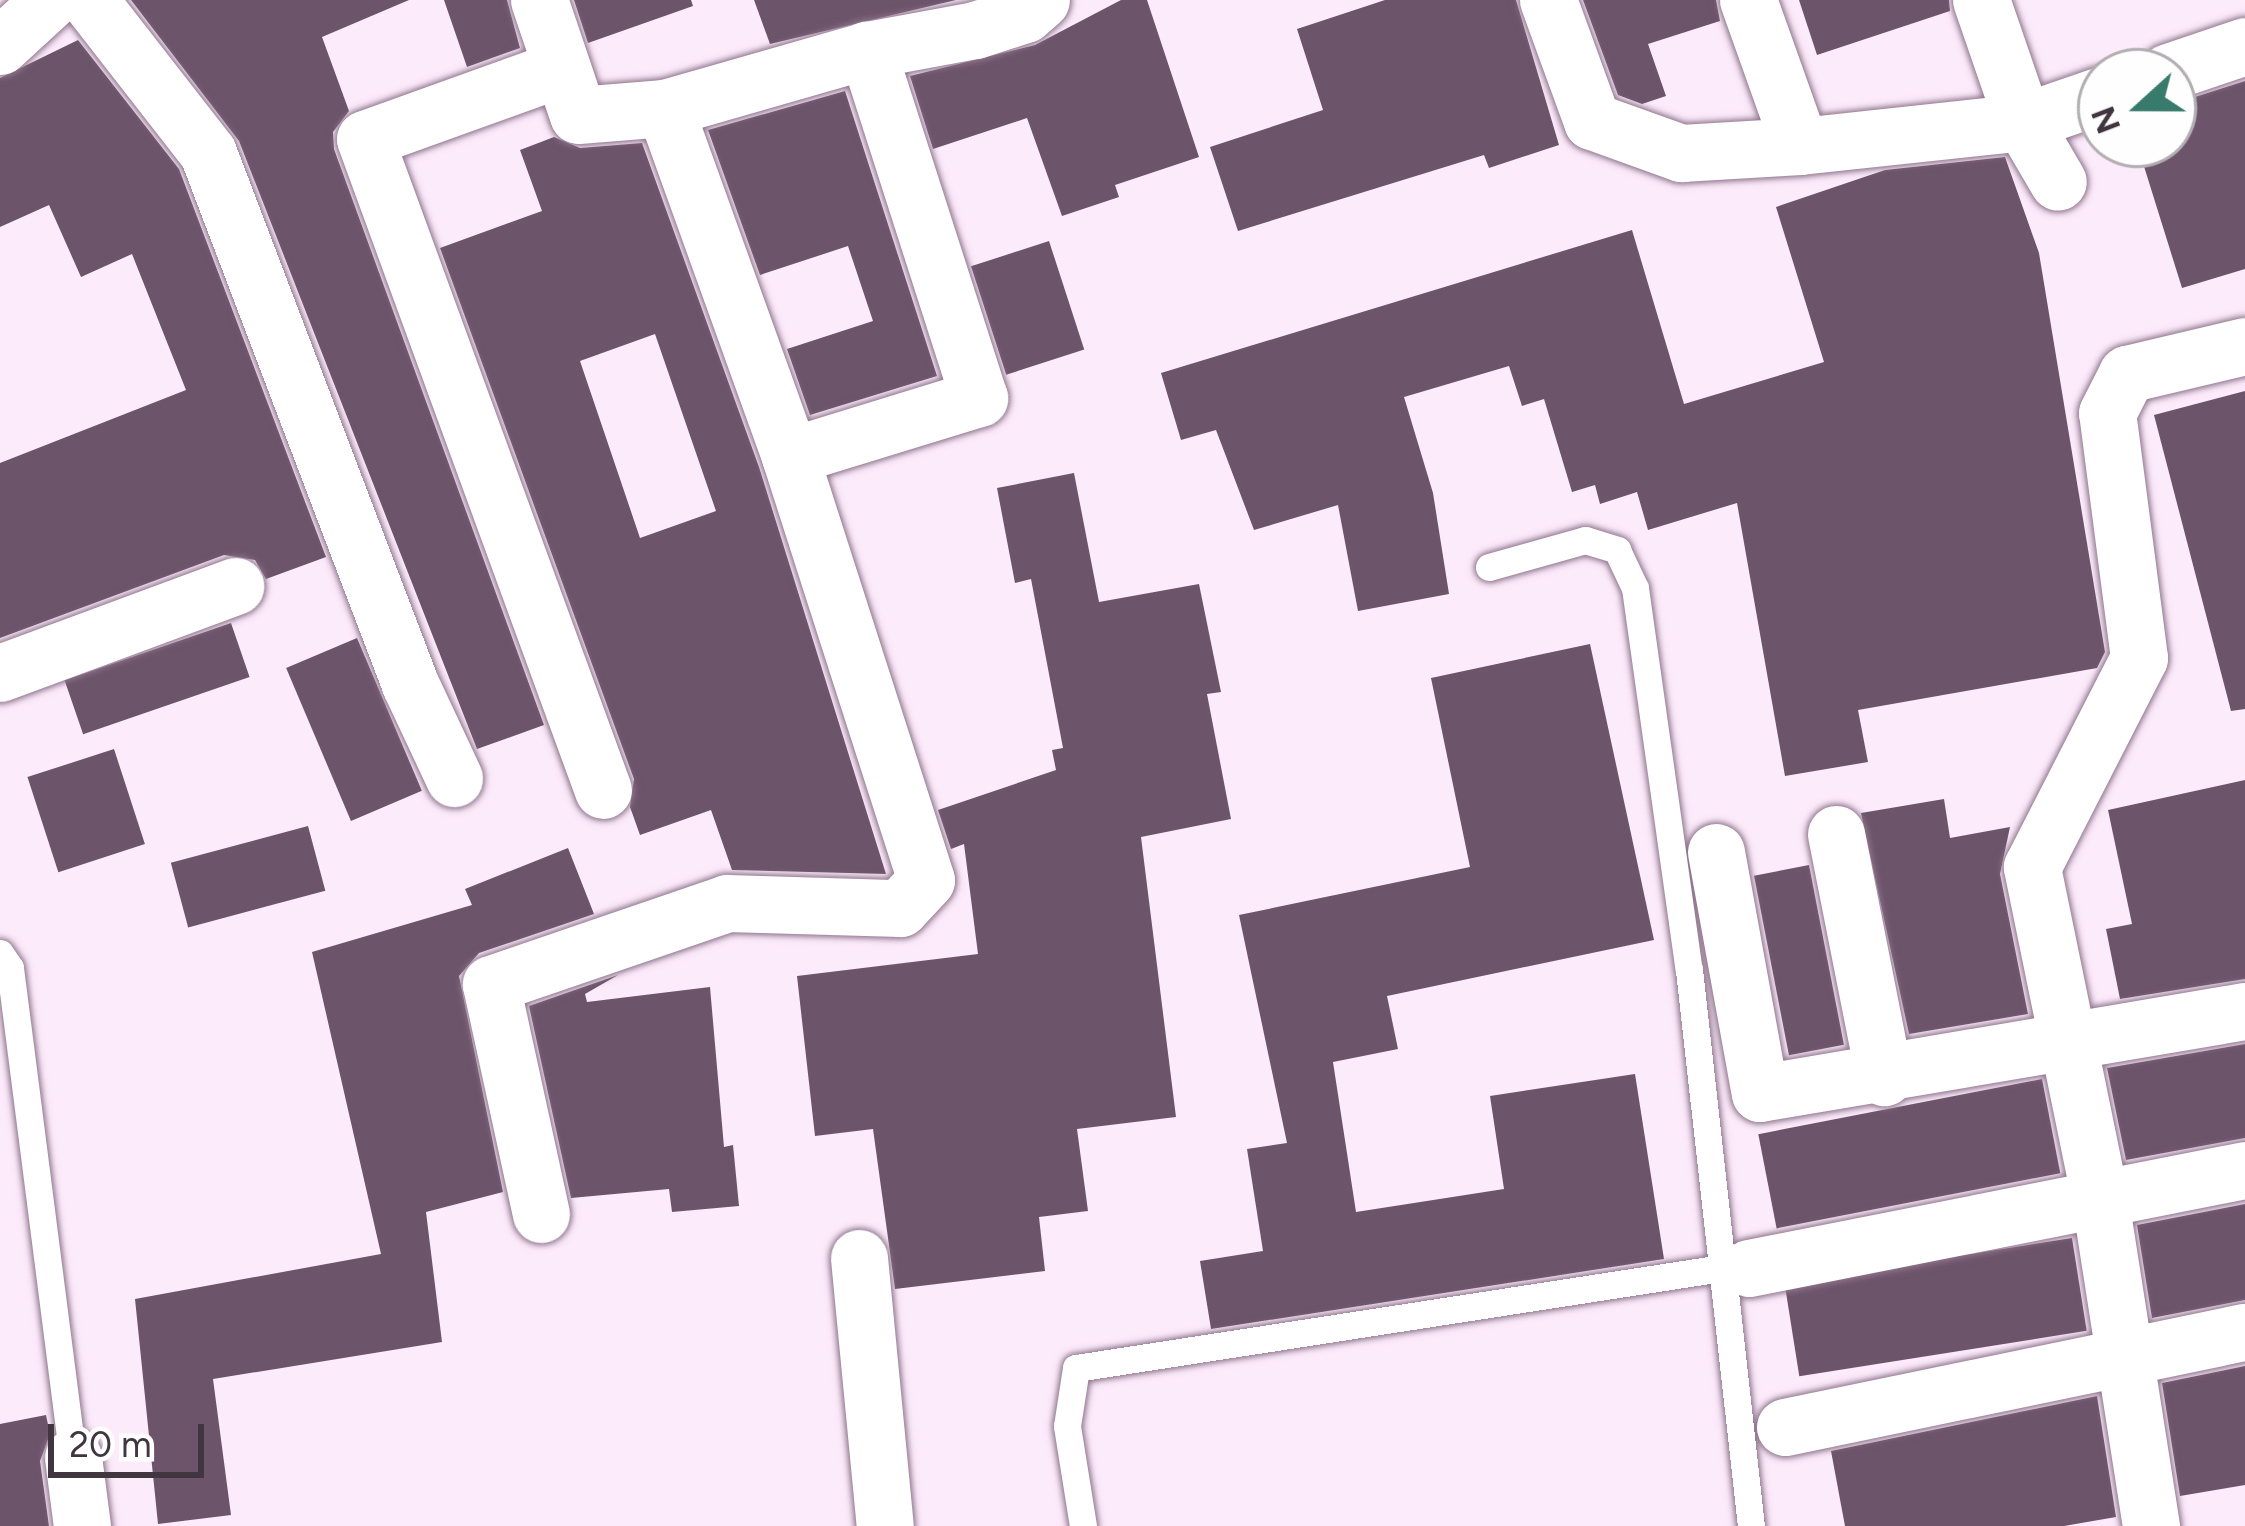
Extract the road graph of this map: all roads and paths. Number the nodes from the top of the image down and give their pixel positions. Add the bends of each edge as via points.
1 (50, 0) edge
2 (89, 0) edge
3 (539, 0) edge
4 (1041, 0) edge
5 (1548, 0) edge
6 (1748, 0) edge
7 (1981, 0) edge
8 (0, 46) edge
9 (2245, 46) edge
10 (867, 50) junction
11 (2197, 62) edge
12 (559, 69) junction
13 (2077, 103) edge
14 (665, 108) junction
15 (2023, 122) junction
16 (1800, 146) junction
17 (2058, 182) dead end
18 (2245, 346) edge
19 (790, 456) junction
20 (1489, 567) dead end
21 (235, 586) dead end
22 (0, 673) edge
23 (454, 778) dead end
24 (603, 790) dead end
25 (1836, 834) dead end
26 (1716, 852) dead end
27 (0, 952) edge
28 (2245, 1011) edge
29 (2067, 1044) junction
30 (1884, 1077) junction
31 (2245, 1170) edge
32 (2099, 1194) junction
33 (541, 1214) dead end
34 (859, 1258) dead end
35 (1736, 1268) junction
36 (2245, 1332) edge
37 (2121, 1357) junction
38 (1785, 1427) dead end
39 (73, 1457) joint
40 (82, 1526) edge
41 (885, 1526) edge
42 (1083, 1526) edge
43 (1751, 1526) edge
44 (2151, 1526) edge

1 - 8 street
2 - 23 street via 208,154 410,684
3 - 12 street
4 - 10 street via 1025,14 975,30
5 - 16 street via 1592,121 1681,153
6 - 16 street
7 - 15 street
9 - 11 street
10 - 14 street
10 - 19 street via 979,398
12 - 14 street via 578,115
12 - 24 street via 365,140
13 - 15 street
14 - 19 street
15 - 16 street
15 - 17 street
18 - 29 street via 2127,374 2108,413 2139,658 2032,866
19 - 33 street via 926,880 900,908 727,903 490,984
20 - 35 lane via 1585,540 1617,550 1635,588
21 - 22 street
25 - 30 street
26 - 30 street via 1760,1093
27 - 39 lane via 10,968
28 - 29 street
29 - 30 street
29 - 32 street
31 - 32 street
32 - 35 street
32 - 37 street
34 - 41 street
35 - 42 lane via 1076,1367 1067,1426
35 - 43 lane
36 - 37 street
37 - 38 street
37 - 44 street
39 - 40 street

